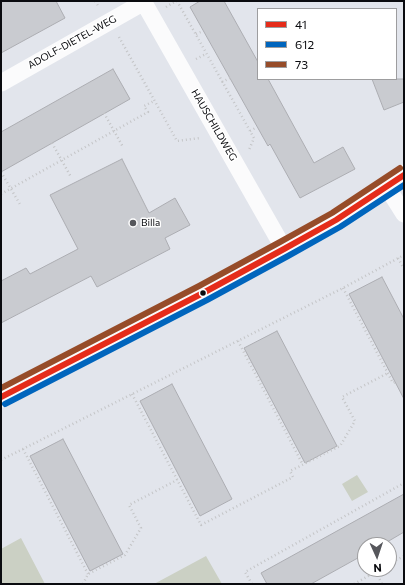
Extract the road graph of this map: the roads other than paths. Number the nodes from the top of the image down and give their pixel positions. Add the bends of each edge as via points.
1 (143, 1) edge
2 (1, 83) edge
3 (404, 175) edge
4 (387, 187) junction
5 (404, 214) edge
6 (284, 249) junction
7 (1, 397) edge

1 - 2 street, ADOLF-DIETEL-WEG
1 - 6 street, HAUSCHILDWEG
3 - 4 street
4 - 5 street
4 - 6 street
6 - 7 street

